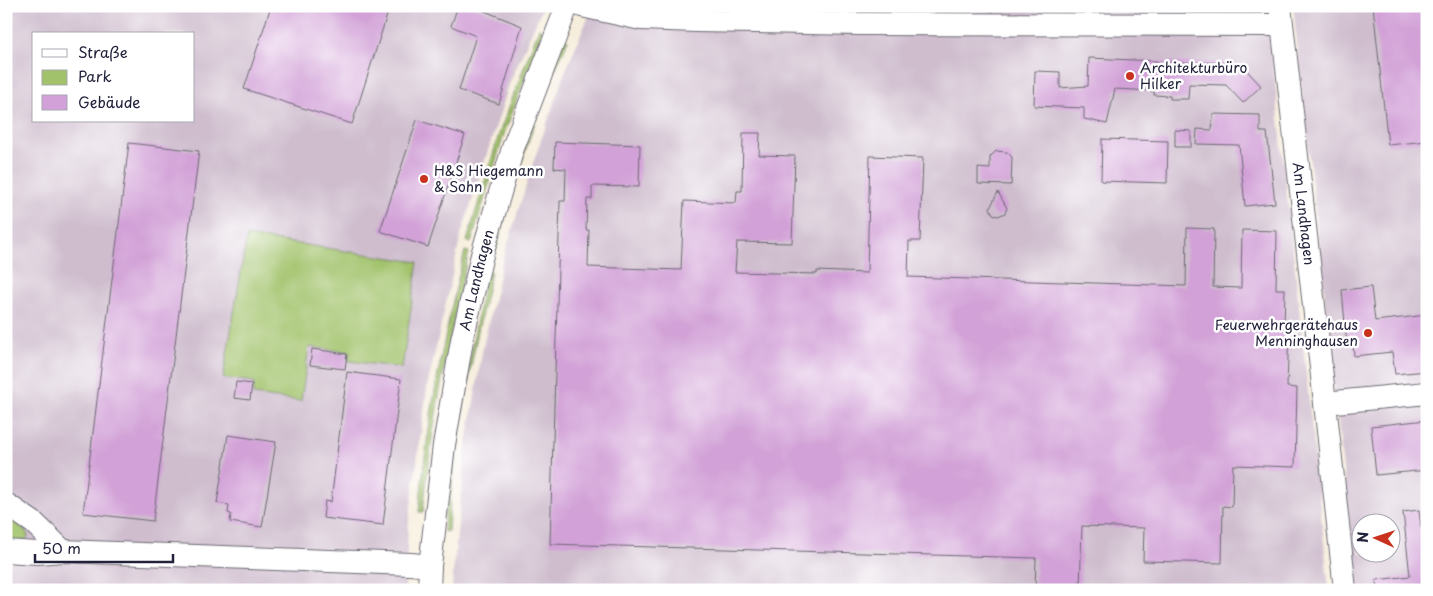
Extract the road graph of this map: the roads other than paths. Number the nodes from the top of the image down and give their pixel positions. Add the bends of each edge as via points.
1 (567, 6) edge
2 (582, 6) edge
3 (1280, 16) edge
4 (1427, 393) edge
5 (1325, 403) junction
6 (6, 504) edge
7 (6, 551) edge
8 (63, 551) junction
9 (430, 566) junction
10 (429, 590) edge
11 (1344, 590) edge

1 - 9 street, Am Landhagen via 512,148 482,255 462,340 444,445
2 - 3 street, Am Landhagen via 641,19 696,22 860,24
3 - 5 street, Am Landhagen
4 - 5 street
5 - 11 street, Am Landhagen
6 - 8 street via 34,523
7 - 8 street
8 - 9 street
9 - 10 street, Am Landhagen

